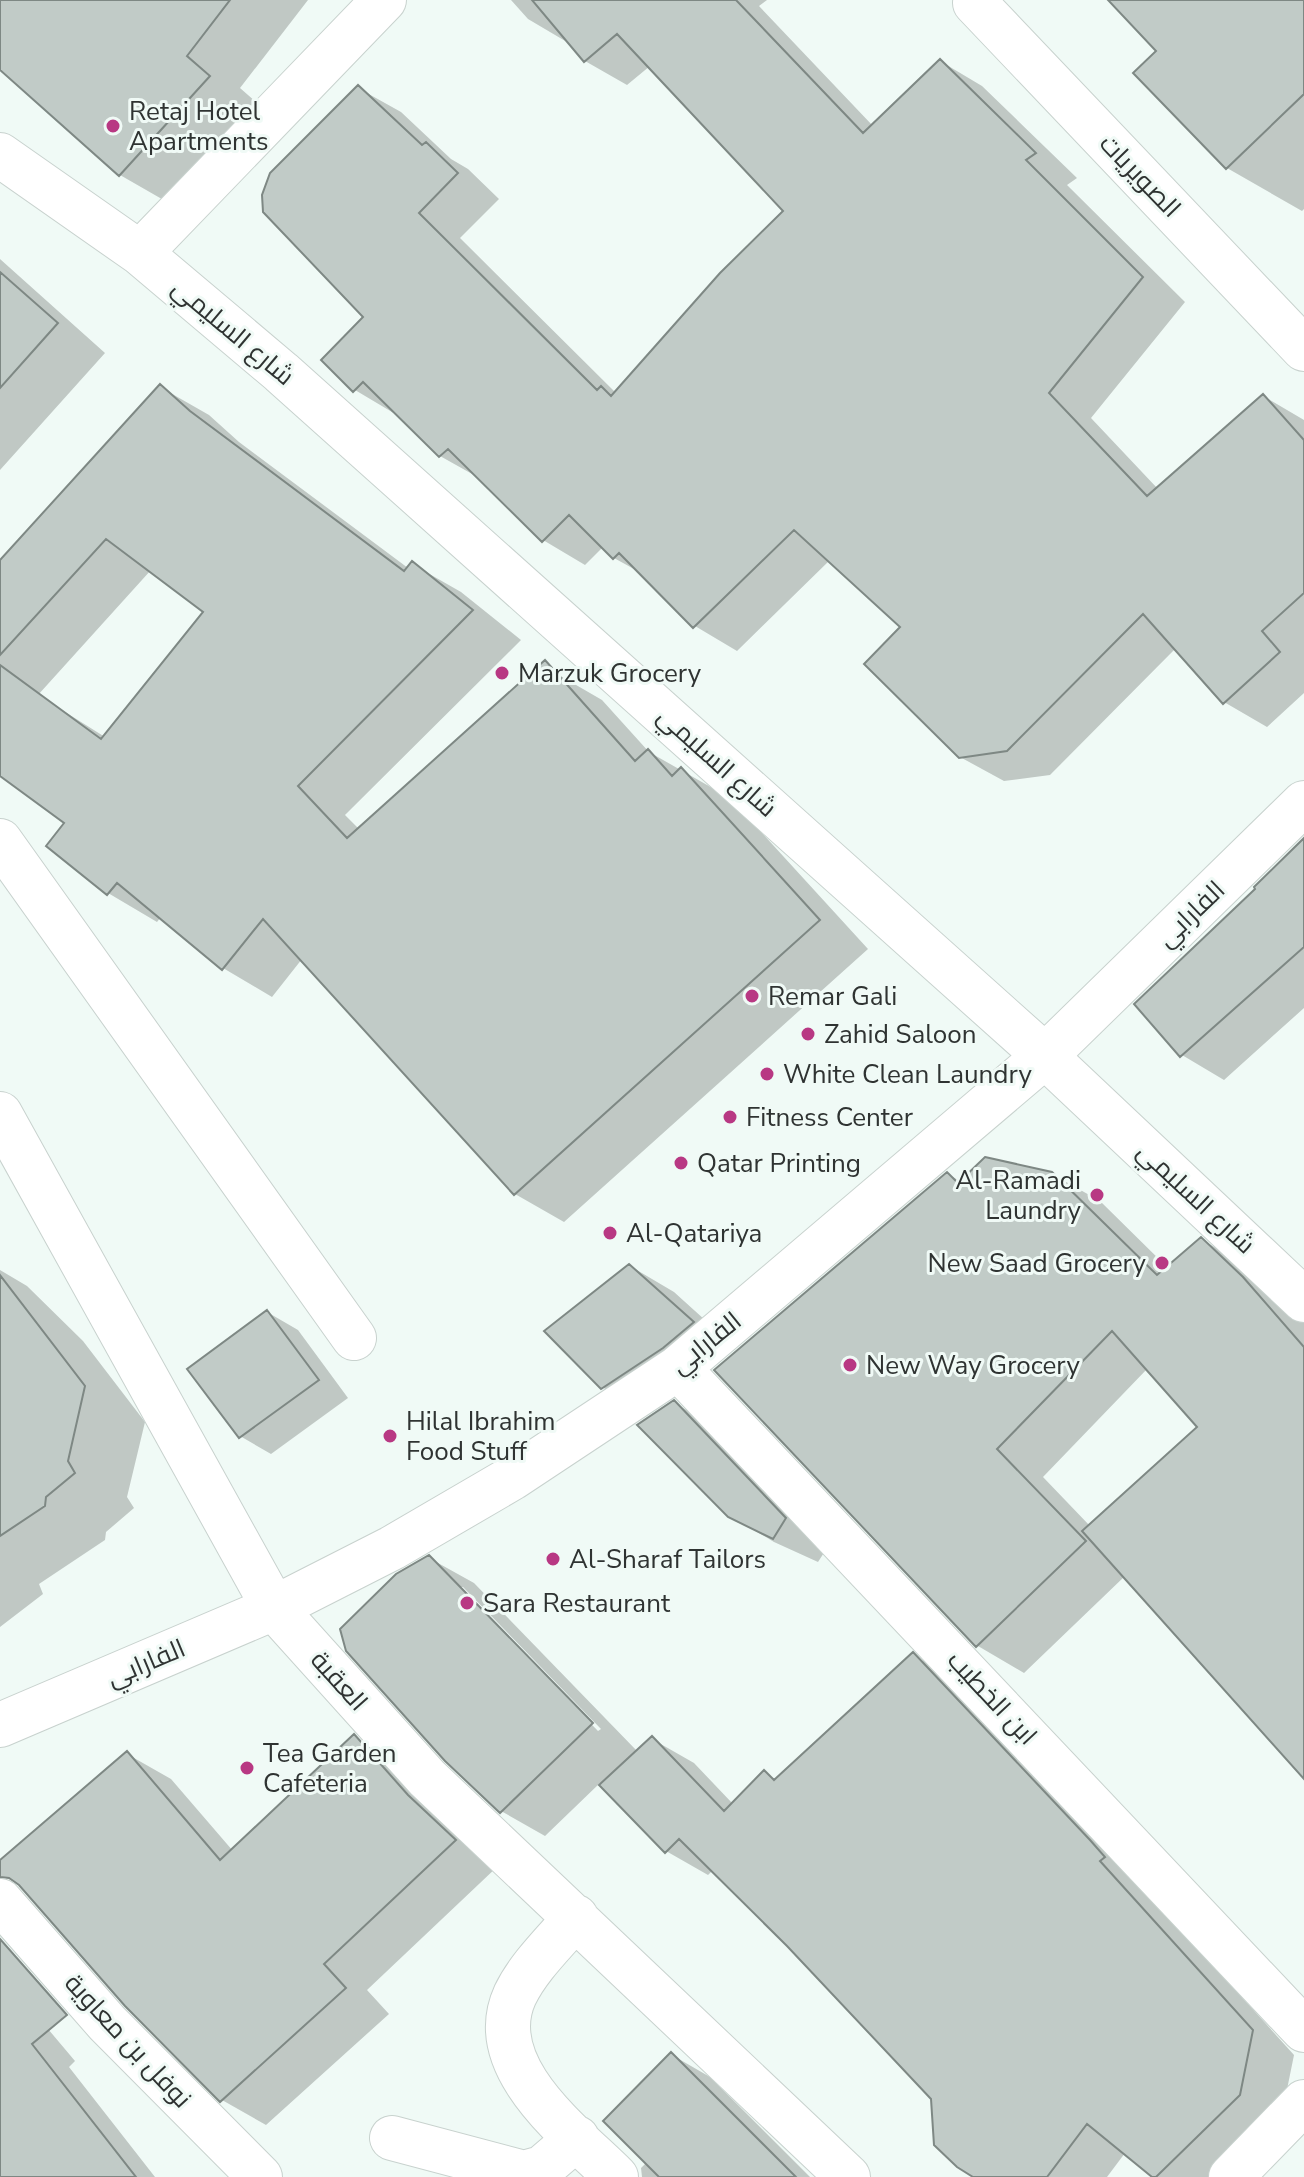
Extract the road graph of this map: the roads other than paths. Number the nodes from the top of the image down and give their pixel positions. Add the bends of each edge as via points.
1 (384, 0) edge
2 (975, 1) edge
3 (0, 155) edge
4 (140, 253) junction
5 (1304, 349) edge
6 (1304, 803) edge
7 (0, 841) edge
8 (1045, 1056) junction
9 (0, 1114) edge
10 (1304, 1300) edge
11 (354, 1338) dead end
12 (678, 1368) junction
13 (274, 1608) junction
14 (0, 1725) edge
15 (0, 1901) edge
16 (576, 1917) junction
17 (1304, 2030) edge
18 (1304, 2102) edge
19 (392, 2138) dead end
20 (577, 2138) junction
21 (1250, 2171) edge
22 (260, 2177) edge
23 (616, 2177) edge
24 (848, 2177) edge

1 - 4 street
2 - 5 street, الصويريات
3 - 4 street, شارع السليمي
4 - 8 street, شارع السليمي via 281,372
6 - 8 street, الفارابي
7 - 11 street
8 - 10 street, شارع السليمي
8 - 12 street, الفارابي
9 - 13 street, العقبة
12 - 13 street, الفارابي via 512,1478
12 - 17 street, ابن الخطيب
13 - 14 street, الفارابي
13 - 16 street, العقبة via 427,1778
15 - 22 street, نوفل بن معاوية via 107,2023
16 - 20 street via 527,1974 509,2021 515,2062 534,2096
16 - 24 street, العقبة
18 - 21 street
19 - 20 street via 524,2173 542,2168
20 - 23 street

